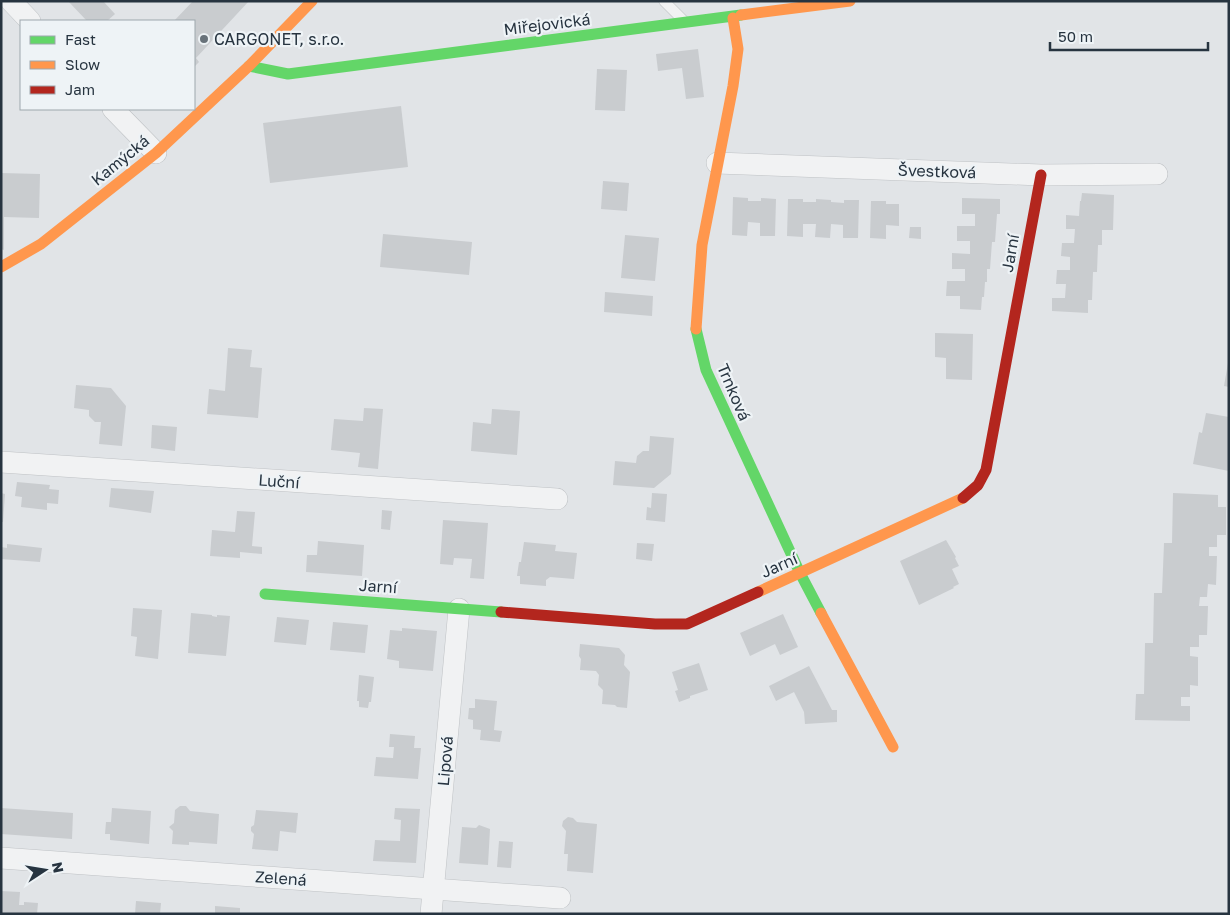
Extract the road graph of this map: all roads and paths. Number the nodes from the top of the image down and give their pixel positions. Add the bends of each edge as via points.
1 (11, 1) edge
2 (312, 1) edge
3 (664, 1) edge
4 (850, 1) edge
5 (733, 18) junction
6 (29, 20) edge
7 (685, 22) junction
8 (249, 66) junction
9 (114, 110) edge
10 (156, 153) junction
11 (717, 163) junction
12 (1157, 174) dead end
13 (1041, 175) junction
14 (1, 267) edge
15 (1, 462) edge
16 (557, 499) dead end
17 (800, 573) junction
18 (265, 594) dead end
19 (459, 608) junction
20 (893, 747) dead end
21 (1, 858) edge
22 (433, 889) junction
23 (560, 898) dead end
24 (431, 914) edge

1 - 6 street
2 - 8 street, Kamýcká
3 - 7 lane
4 - 5 street, Miřejovická
5 - 7 street, Miřejovická
5 - 11 street, Trnková via 738,49
7 - 8 street, Miřejovická via 288,74
8 - 10 street, Kamýcká
9 - 10 street
10 - 14 street, Kamýcká via 41,244
11 - 13 street, Švestková
11 - 17 street, Trnková via 702,245 696,328 706,370
12 - 13 street, Švestková
13 - 17 street, Jarní via 986,470 978,485 964,498
15 - 16 street, Luční
17 - 19 street, Jarní via 687,624
17 - 20 street, Trnková
18 - 19 street, Jarní
19 - 22 street, Lipová
21 - 22 street, Zelená
22 - 23 street, Zelená
22 - 24 street, Lipová

